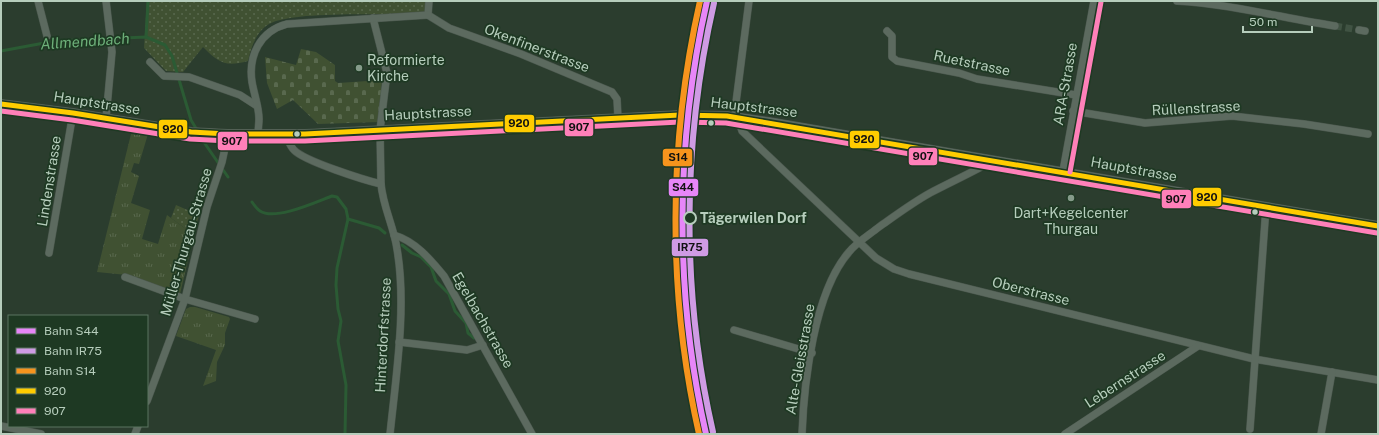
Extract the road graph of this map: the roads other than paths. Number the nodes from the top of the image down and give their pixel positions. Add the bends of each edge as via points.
1 (38, 1) edge
2 (106, 1) edge
3 (429, 1) edge
4 (749, 1) edge
5 (1094, 1) edge
6 (1177, 1) edge
7 (428, 16) junction
8 (373, 18) junction
9 (1335, 26) tunnel mouth
10 (887, 31) dead end
11 (47, 36) dead end
12 (150, 62) dead end
13 (1076, 95) junction
14 (1, 104) edge
15 (257, 106) junction
16 (1073, 111) junction
17 (73, 113) junction
18 (680, 116) junction
19 (737, 117) junction
20 (106, 118) junction
21 (618, 118) junction
22 (380, 130) junction
23 (228, 134) junction
24 (258, 134) junction
25 (286, 134) junction
26 (1368, 134) dead end
27 (994, 160) junction
28 (1063, 171) junction
29 (381, 184) junction
30 (1266, 207) junction
31 (1378, 226) edge
32 (394, 234) junction
33 (859, 242) junction
34 (49, 253) dead end
35 (678, 276) dead end
36 (125, 277) dead end
37 (185, 299) junction
38 (256, 319) dead end
39 (734, 330) dead end
40 (399, 342) junction
41 (483, 345) junction
42 (1198, 346) junction
43 (812, 353) junction
44 (1254, 359) junction
45 (1332, 372) junction
46 (1378, 380) edge
47 (148, 398) edge
48 (1, 426) edge
49 (1250, 429) dead end
50 (42, 434) edge
51 (390, 434) edge
52 (532, 434) edge
53 (802, 434) edge
54 (1066, 434) edge
55 (1321, 434) edge

1 - 11 street
2 - 20 street via 111,71
3 - 7 street
4 - 19 street via 735,110
5 - 13 street, ARA-Strasse
6 - 9 street via 1222,5
7 - 8 street
7 - 21 street, Okenfinerstrasse via 449,28 521,54 612,92 617,99
8 - 15 street via 287,24 270,30 259,44 252,64
8 - 22 street, Hinterdorfstrasse via 387,73
10 - 13 street, Ruetstrasse via 892,36 891,54 897,61 959,72 977,79
12 - 15 street via 164,76 179,76 240,95
13 - 16 street, ARA-Strasse
14 - 17 street, Hauptstrasse
15 - 24 street
16 - 26 street, Rüllenstrasse via 1145,123 1232,116
16 - 28 street, ARA-Strasse
17 - 20 street, Hauptstrasse
17 - 34 street, Lindenstrasse
18 - 19 street, Hauptstrasse
18 - 21 street, Hauptstrasse
18 - 35 street via 676,217
19 - 27 street, Hauptstrasse
19 - 33 street, Oberstrasse via 742,131
20 - 23 street, Hauptstrasse via 191,132
21 - 22 street, Hauptstrasse
22 - 25 street, Hauptstrasse
22 - 29 street, Hinterdorfstrasse
23 - 24 street, Hauptstrasse
23 - 37 street, Müller-Thurgau-Strasse
24 - 25 street, Hauptstrasse
25 - 29 street via 290,145 299,155
27 - 28 street, Hauptstrasse
27 - 33 street, Alte-Gleisstrasse via 928,194
28 - 30 street, Hauptstrasse
29 - 32 street, Hinterdorfstrasse via 382,196
30 - 31 street, Hauptstrasse
30 - 44 street
32 - 40 street, Hinterdorfstrasse via 400,269
32 - 41 street, Egelbachstrasse via 403,237 427,256 444,276
33 - 42 street, Oberstrasse via 876,258 899,271
33 - 43 street, Alte-Gleisstrasse via 841,264 821,305
36 - 37 street
37 - 38 street
37 - 47 street, Müller-Thurgau-Strasse
39 - 43 street
40 - 41 street via 467,350
40 - 51 street, Hinterdorfstrasse
41 - 52 street, Egelbachstrasse
42 - 44 street, Oberstrasse
42 - 54 street, Lebernstrasse
43 - 53 street, Alte-Gleisstrasse
44 - 45 street, Oberstrasse
44 - 49 street
45 - 46 street, Oberstrasse
45 - 55 street
48 - 50 street

